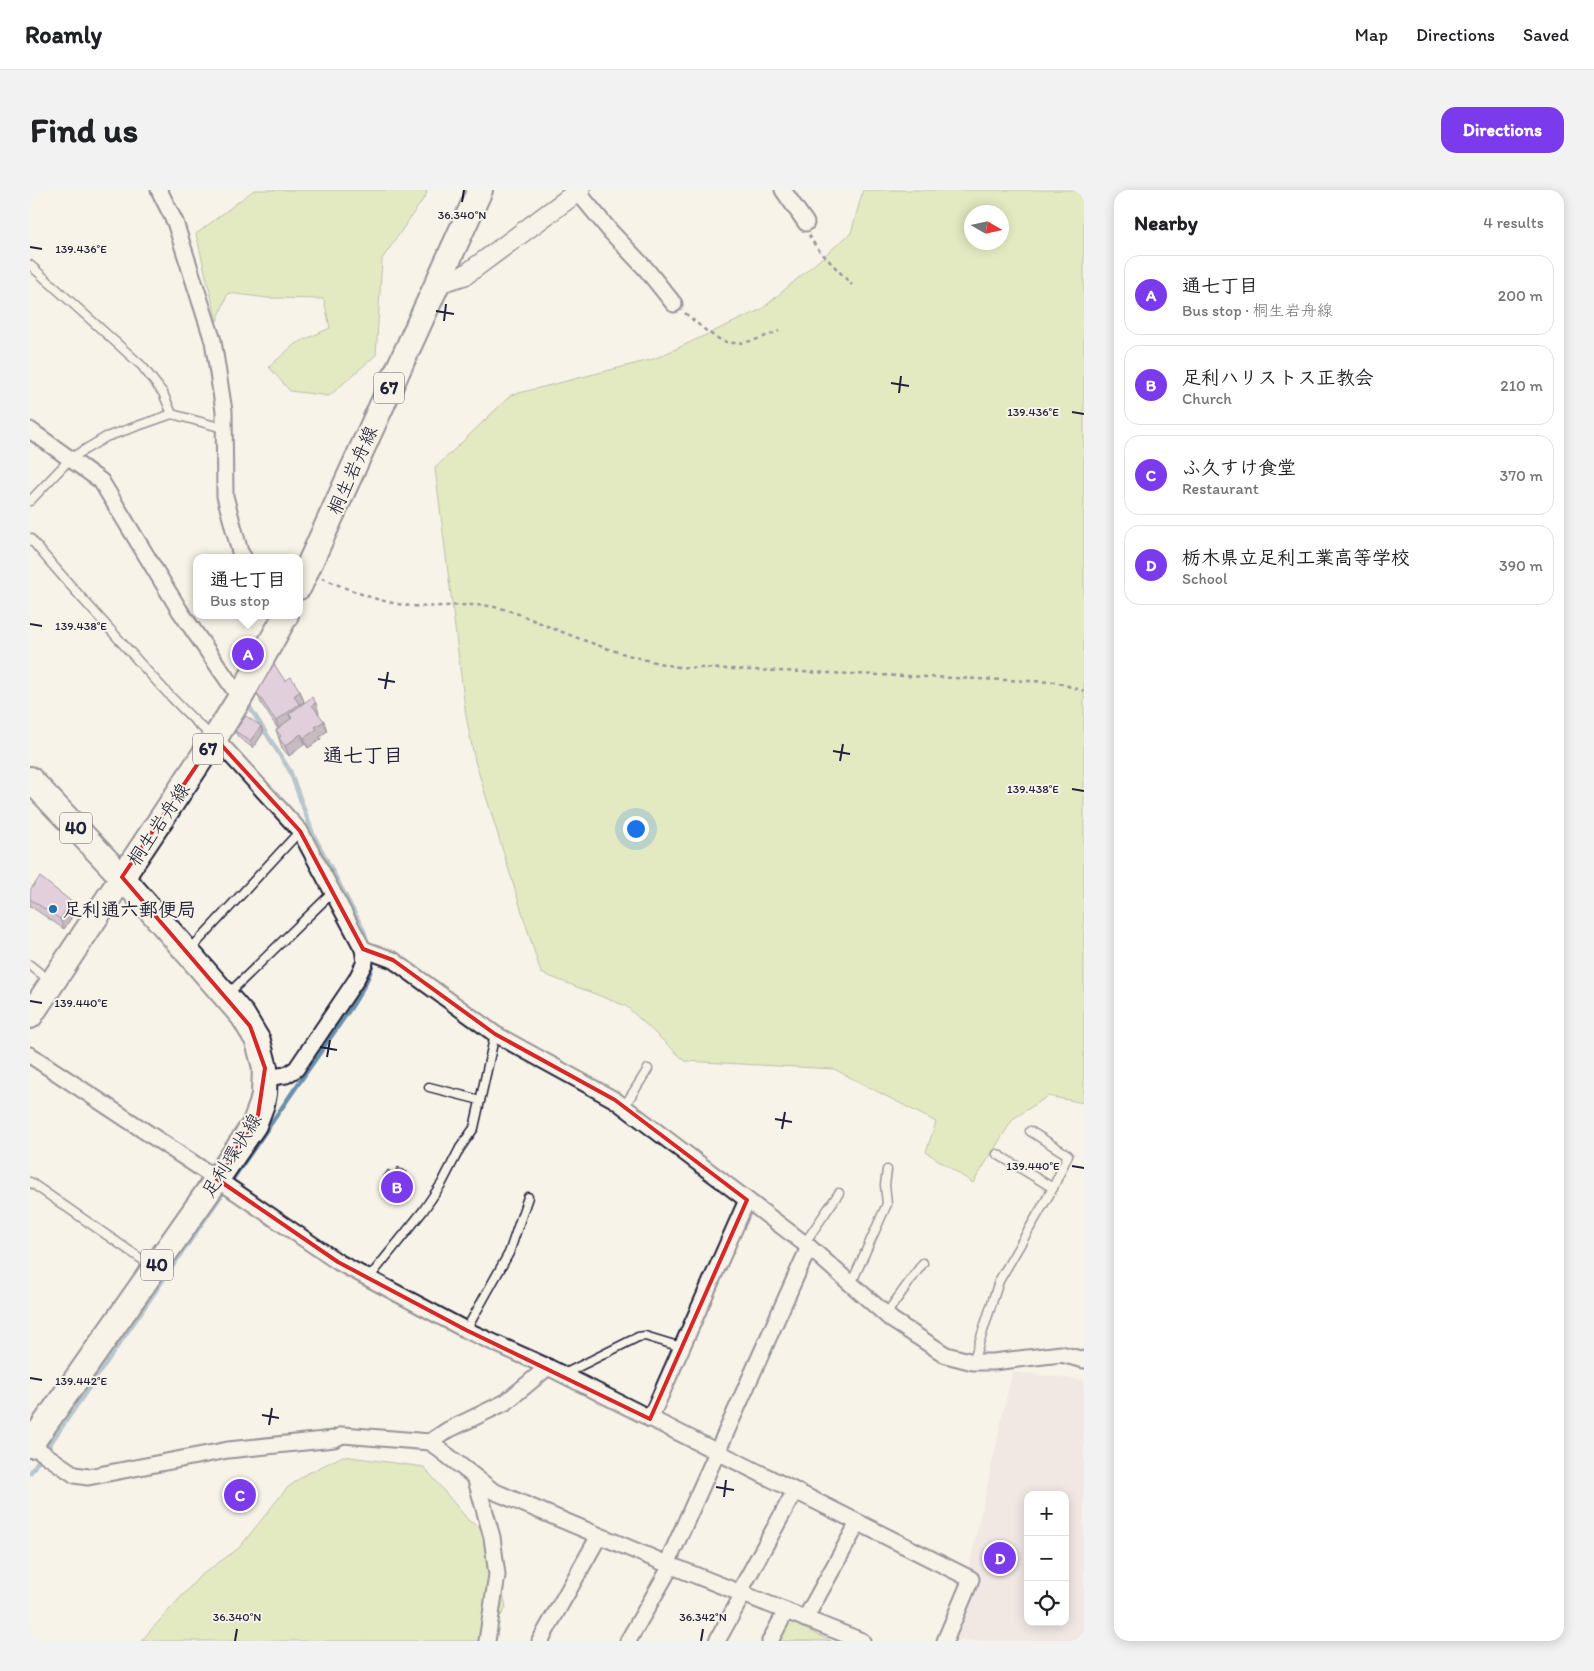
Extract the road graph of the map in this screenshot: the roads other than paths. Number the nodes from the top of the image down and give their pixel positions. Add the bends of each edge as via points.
1 (159, 190) edge
2 (480, 190) edge
3 (782, 190) edge
4 (579, 191) edge
5 (806, 223) road end
6 (30, 265) edge
7 (436, 284) junction
8 (674, 304) road end
9 (172, 414) junction
10 (223, 428) junction
11 (30, 430) edge
12 (71, 458) junction
13 (30, 501) edge
14 (30, 538) edge
15 (241, 554) edge
16 (303, 579) edge
17 (284, 619) edge
18 (240, 698) junction
19 (215, 738) junction
20 (30, 779) edge
21 (300, 831) junction
22 (122, 877) junction
23 (333, 892) junction
24 (363, 949) junction
25 (189, 952) junction
26 (30, 965) edge
27 (52, 982) junction
28 (226, 996) junction
29 (30, 1016) edge
30 (495, 1034) junction
31 (30, 1055) edge
32 (648, 1069) dead end
33 (265, 1078) junction
34 (429, 1087) dead end
35 (480, 1100) junction
36 (624, 1107) junction
37 (1030, 1131) dead end
38 (997, 1154) dead end
39 (888, 1170) dead end
40 (218, 1180) junction
41 (30, 1182) edge
42 (1053, 1188) junction
43 (839, 1193) dead end
44 (528, 1197) dead end
45 (747, 1200) junction
46 (807, 1245) junction
47 (923, 1263) dead end
48 (154, 1268) junction
49 (369, 1278) junction
50 (851, 1284) junction
51 (886, 1314) junction
52 (466, 1330) junction
53 (681, 1347) junction
54 (1084, 1360) edge
55 (973, 1362) junction
56 (548, 1367) junction
57 (562, 1375) junction
58 (650, 1419) junction
59 (430, 1442) junction
60 (30, 1444) edge
61 (716, 1452) junction
62 (476, 1480) junction
63 (795, 1491) junction
64 (858, 1522) junction
65 (599, 1536) junction
66 (669, 1565) junction
67 (741, 1593) junction
68 (786, 1611) junction
69 (805, 1619) junction
70 (487, 1641) edge
71 (540, 1641) edge
72 (628, 1641) edge
73 (717, 1641) edge
74 (770, 1641) edge
75 (862, 1641) edge
76 (944, 1641) edge

1 - 10 street via 175,222 212,341 224,411
2 - 7 main road, 桐生岩舟線 / 67
3 - 5 street
4 - 7 street via 465,275
4 - 8 street
6 - 9 lane via 142,366 163,393
7 - 16 main road, 桐生岩舟線 / 67
9 - 10 lane
9 - 12 lane via 106,436
10 - 15 street via 225,496
11 - 12 street
12 - 13 lane
12 - 18 street via 105,486 180,611
14 - 19 lane via 138,660
17 - 18 main road, 桐生岩舟線 / 67
18 - 19 main road, 桐生岩舟線 / 67
19 - 21 street
19 - 22 main road, 桐生岩舟線 / 67
20 - 22 main road, 足利環状線 / 40
21 - 23 street
21 - 25 lane
22 - 25 main road, 足利環状線 / 40
22 - 27 main road, 67
23 - 24 street
23 - 28 lane
24 - 30 street via 411,971
24 - 33 street via 364,962 356,980 296,1070
25 - 28 main road, 足利環状線 / 40
26 - 27 lane
27 - 29 main road, 67
28 - 33 main road, 足利環状線 / 40 via 258,1041
30 - 35 lane
30 - 36 street
31 - 40 street
32 - 36 lane
33 - 40 main road, 足利環状線 / 40 via 262,1104 254,1125
34 - 35 lane
35 - 49 lane via 474,1128 442,1183 424,1211
36 - 45 street
37 - 42 lane via 1068,1155
38 - 42 lane
39 - 50 lane via 885,1185 888,1204
40 - 48 main road, 足利環状線 / 40
40 - 49 street via 338,1262
41 - 48 lane
42 - 55 lane via 999,1281
43 - 46 lane
44 - 52 lane via 509,1254
45 - 46 street
45 - 53 street
46 - 50 street
46 - 61 street
47 - 51 lane
48 - 60 main road, 足利環状線 / 40
49 - 52 street
50 - 51 street
51 - 55 street via 946,1355
52 - 56 street
53 - 57 lane via 645,1336 638,1337
53 - 58 street
54 - 55 street via 1061,1354
56 - 57 street
56 - 59 street via 506,1402
57 - 58 street
58 - 61 street
59 - 60 street via 343,1436 228,1450 88,1476 75,1475
59 - 62 street
61 - 63 street
61 - 66 street
62 - 65 street via 493,1491
62 - 70 street via 492,1537 497,1575
63 - 64 street
63 - 67 street
64 - 69 street
64 - 76 street via 971,1579
65 - 66 street
65 - 71 street
66 - 67 street
66 - 72 street
67 - 68 street
67 - 73 street
68 - 69 street
68 - 74 street
69 - 75 street

